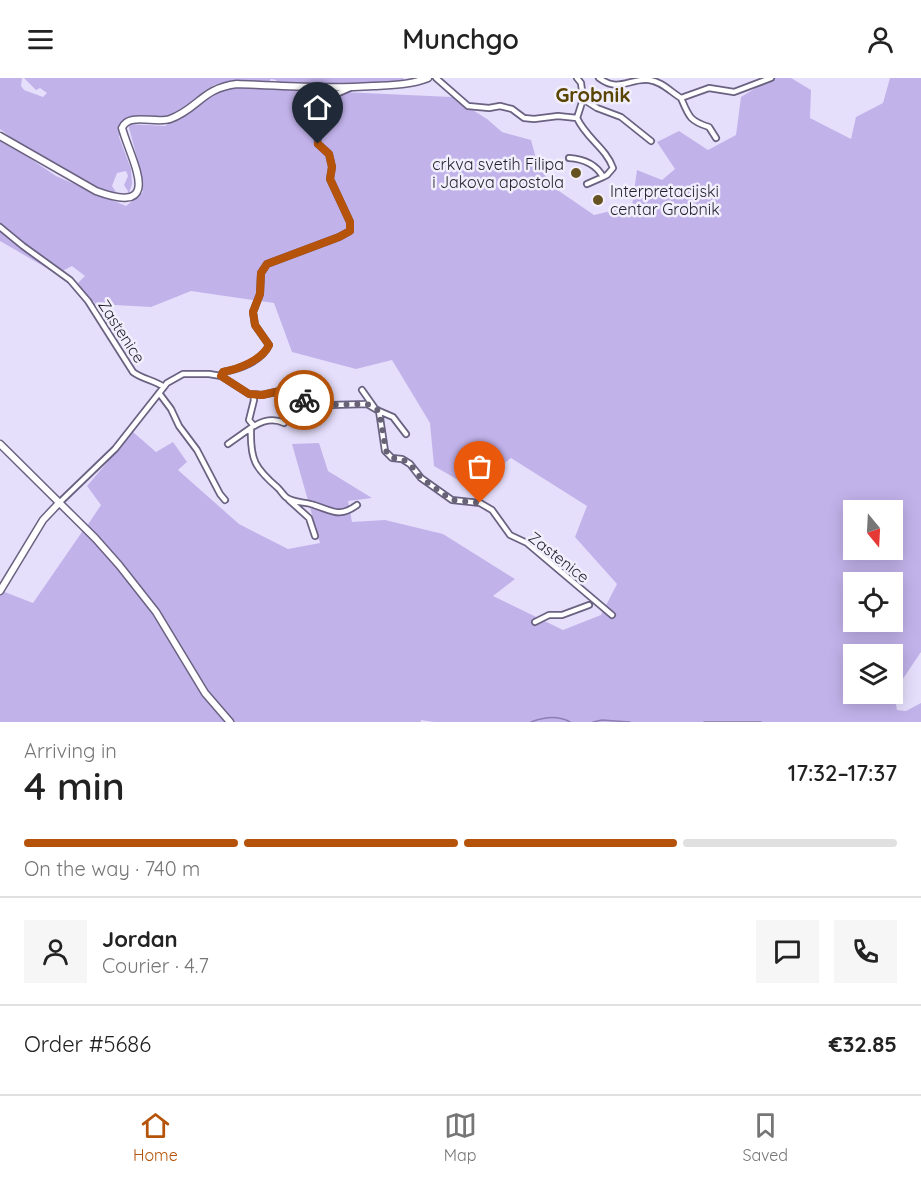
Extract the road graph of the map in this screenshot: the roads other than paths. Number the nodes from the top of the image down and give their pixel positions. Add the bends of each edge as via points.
1 (428, 78) edge
2 (436, 78) edge
3 (577, 78) edge
4 (599, 78) edge
5 (771, 78) edge
6 (350, 88) junction
7 (583, 99) junction
8 (681, 99) junction
9 (577, 118) junction
10 (0, 136) edge
11 (716, 138) dead end
12 (651, 141) dead end
13 (569, 158) dead end
14 (603, 177) junction
15 (587, 184) dead end
16 (0, 227) edge
17 (221, 376) junction
18 (164, 387) junction
19 (362, 390) dead end
20 (159, 393) junction
21 (253, 395) junction
22 (374, 407) junction
23 (379, 411) junction
24 (284, 423) dead end
25 (252, 427) junction
26 (406, 434) dead end
27 (0, 444) edge
28 (228, 444) dead end
29 (287, 498) junction
30 (225, 500) dead end
31 (59, 502) junction
32 (357, 505) dead end
33 (315, 536) dead end
34 (0, 591) edge
35 (591, 597) junction
36 (597, 602) junction
37 (589, 605) junction
38 (612, 615) dead end
39 (535, 622) dead end
40 (230, 722) edge

1 - 6 main road
2 - 9 street via 468,105 500,106 524,118
3 - 7 street
4 - 8 street via 614,85 659,82
5 - 8 street via 734,92 709,88
6 - 10 main road via 221,86 170,120 131,119 122,128 140,180 136,192 122,198 96,191
6 - 17 street via 319,105 317,132 318,144 329,154 330,179 350,222 350,231 267,264 261,273 260,294 253,312 255,325 269,345 265,353
7 - 9 street
7 - 12 street via 621,117
8 - 11 street via 689,117 709,127
9 - 14 street via 612,164 612,170
13 - 14 street via 595,166
14 - 15 street
16 - 18 street, Zastenice via 68,278 88,301 133,372
17 - 18 street via 183,374
17 - 21 street
18 - 20 street
19 - 22 street
20 - 30 street
20 - 31 street via 115,449
21 - 22 street via 280,391 312,403
21 - 25 street via 249,420
22 - 23 street
23 - 26 street via 393,417
23 - 35 street, Zastenice via 388,455 410,464 421,478 452,500 480,503 492,510 510,536 527,543
24 - 25 street via 276,420
25 - 28 street
25 - 29 street via 252,457 256,466
27 - 31 main road
29 - 32 street via 339,514
29 - 33 street via 309,518
31 - 34 main road via 43,519
31 - 40 main road via 113,558 156,612 205,693
35 - 36 street, Zastenice
35 - 37 street, Zastenice
36 - 37 street, Zastenice
36 - 38 street, Zastenice
37 - 39 street, Zastenice

